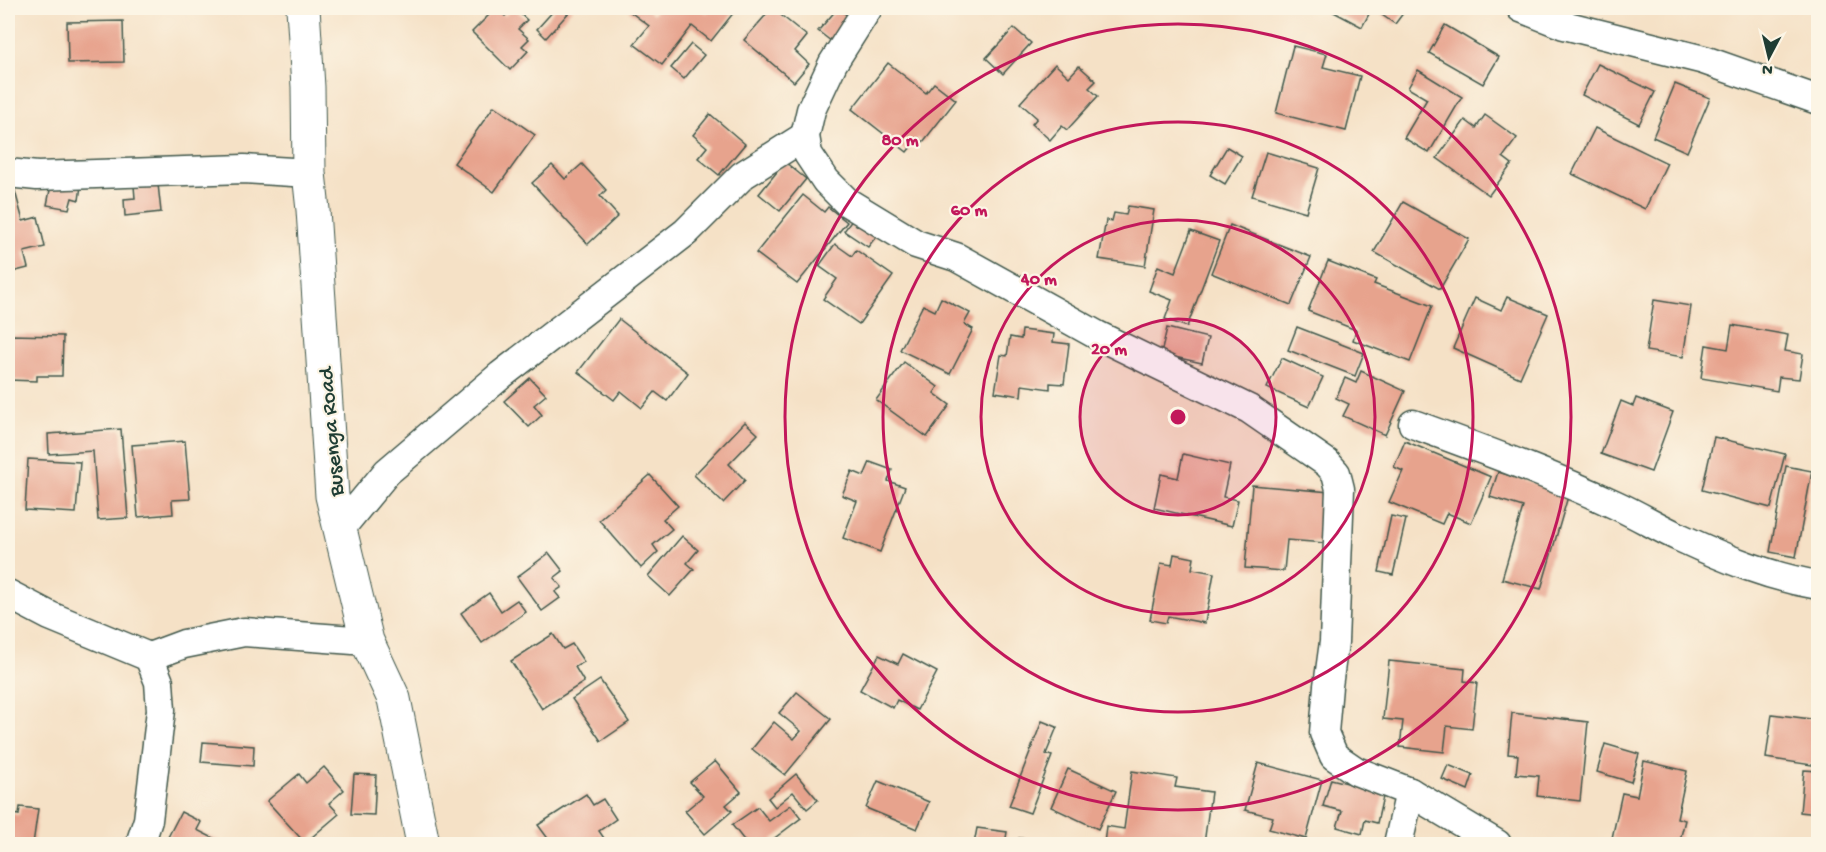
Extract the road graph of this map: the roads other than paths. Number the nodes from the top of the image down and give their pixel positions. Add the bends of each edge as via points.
1 (303, 8) edge
2 (868, 8) edge
3 (1521, 8) edge
4 (1818, 100) edge
5 (805, 136) junction
6 (8, 173) edge
7 (309, 173) junction
8 (1413, 424) dead end
9 (340, 529) junction
10 (1818, 585) edge
11 (8, 594) edge
12 (367, 641) junction
13 (149, 657) junction
14 (1410, 792) junction
15 (140, 844) edge
16 (423, 844) edge
17 (1398, 844) edge
18 (1497, 844) edge

1 - 7 street, Busenga Road
2 - 5 street via 833,63 811,110
3 - 4 street via 1564,25 1704,60
5 - 9 street via 743,175 686,232 501,375 387,472
5 - 14 street via 808,154 826,181 847,202 916,244 956,257 1097,335 1250,409 1327,463 1336,473 1340,489 1334,642 1324,733 1334,756 1356,771
6 - 7 street via 37,176 244,169
7 - 9 street, Busenga Road via 332,496
8 - 10 street via 1617,505 1762,573
9 - 12 street, Busenga Road
11 - 13 street
12 - 13 street via 244,632 184,644
12 - 16 street, Busenga Road via 394,699
13 - 15 street via 159,682 161,710 148,820
14 - 17 street
14 - 18 street

